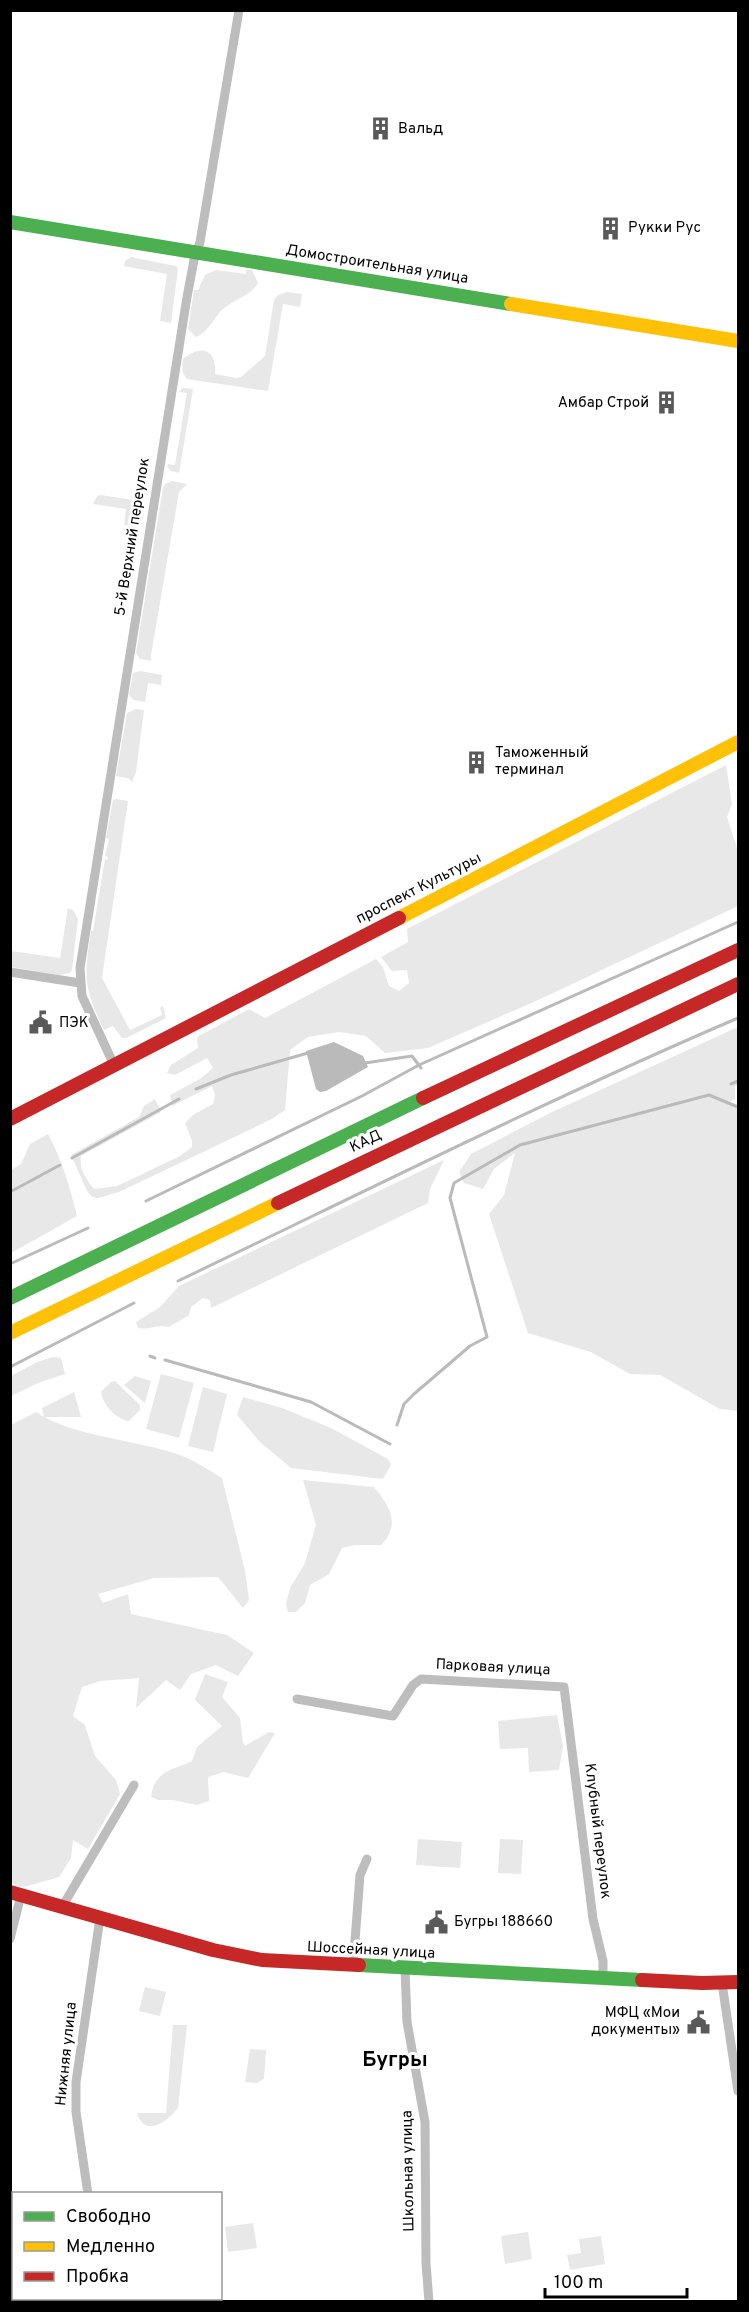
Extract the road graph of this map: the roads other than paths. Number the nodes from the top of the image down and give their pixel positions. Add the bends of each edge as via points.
1 (239, 10) edge
2 (10, 222) edge
3 (196, 252) junction
4 (738, 341) edge
5 (738, 742) edge
6 (738, 950) edge
7 (10, 972) edge
8 (80, 983) junction
9 (738, 984) edge
10 (114, 1065) junction
11 (10, 1119) edge
12 (10, 1298) edge
13 (10, 1333) edge
14 (564, 1687) joint
15 (297, 1699) dead end
16 (134, 1785) dead end
17 (367, 1859) dead end
18 (16, 1893) edge
19 (62, 1907) junction
20 (100, 1918) junction
21 (10, 1939) edge
22 (353, 1966) junction
23 (405, 1968) junction
24 (603, 1978) junction
25 (738, 1982) edge
26 (722, 1983) junction
27 (738, 2091) edge
28 (88, 2192) edge
29 (429, 2301) edge

1 - 3 street, 5-й Верхний переулок
2 - 3 main road, Домостроительная улица
3 - 4 main road, Домостроительная улица
3 - 8 street, 5-й Верхний переулок
5 - 10 main road, проспект Культуры
6 - 12 main road, КАД via 507,1057
7 - 8 street
8 - 10 street, 5-й Верхний переулок via 82,996
9 - 13 main road, КАД via 209,1234
10 - 11 main road, проспект Культуры
14 - 15 street, Парковая улица via 421,1679 393,1716
14 - 24 street, Клубный переулок
16 - 19 street
17 - 22 street via 360,1875
18 - 19 main road, Шоссейная улица
18 - 21 street
19 - 20 main road, Шоссейная улица
20 - 22 main road, Шоссейная улица via 262,1960
20 - 28 street, Нижняя улица via 76,2082 76,2112
22 - 23 main road, Шоссейная улица
23 - 24 main road, Шоссейная улица
23 - 29 street, Школьная улица via 407,2022 425,2122
24 - 26 main road, Шоссейная улица
25 - 26 main road, Шоссейная улица
26 - 27 street

